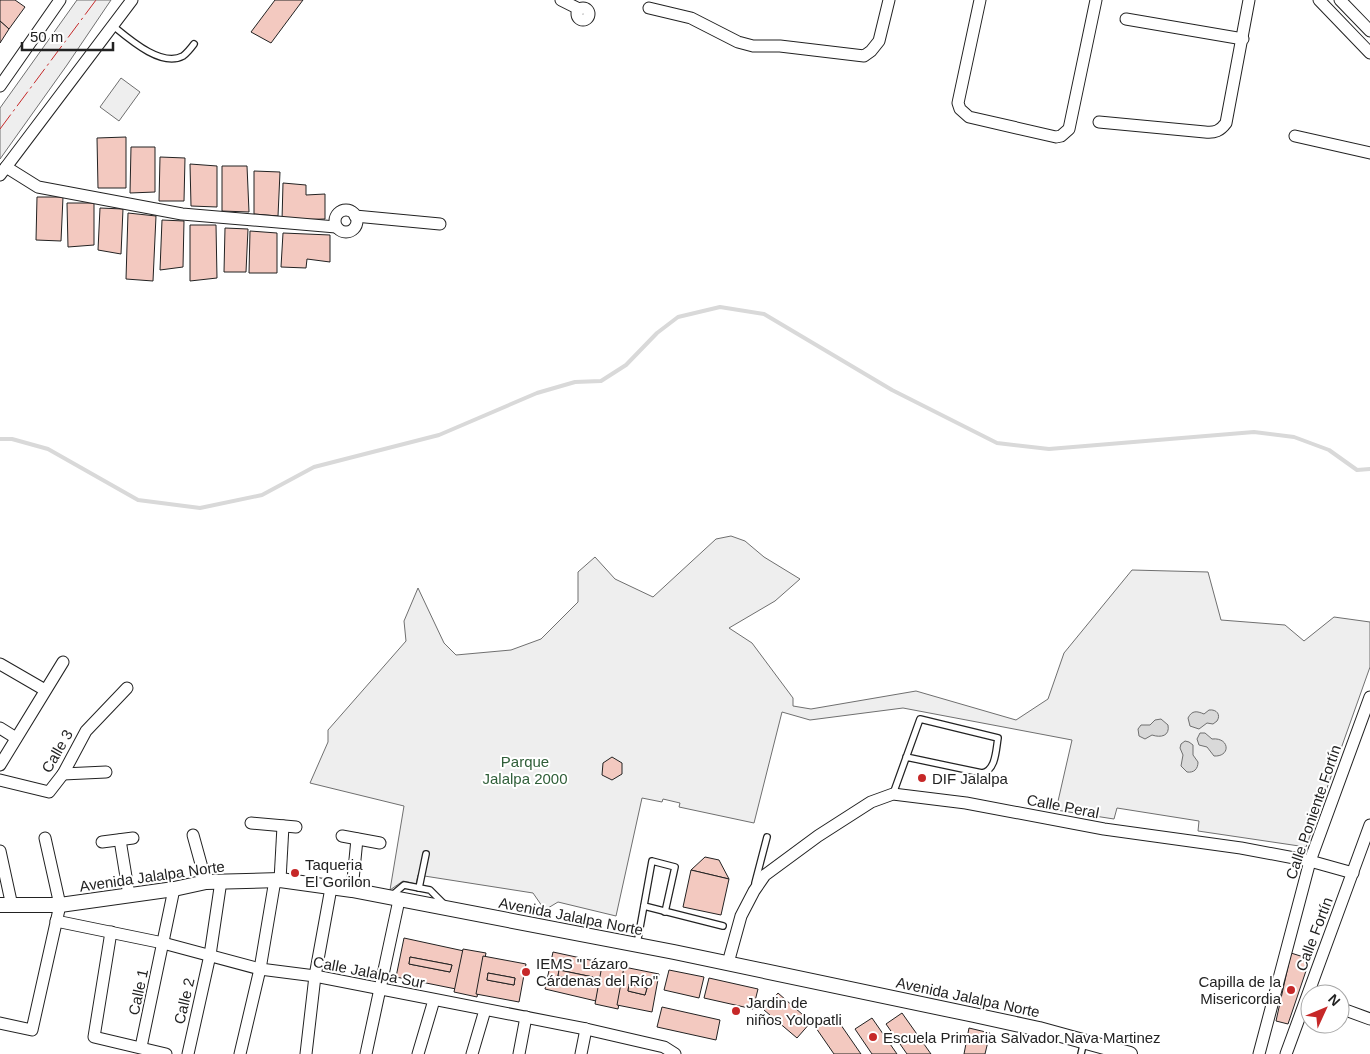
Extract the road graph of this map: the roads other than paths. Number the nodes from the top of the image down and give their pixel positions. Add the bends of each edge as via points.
1 (60, 0) edge
2 (132, 0) edge
3 (561, 0) edge
4 (889, 0) edge
5 (980, 0) edge
6 (1096, 0) edge
7 (1249, 0) edge
8 (1318, 0) edge
9 (1340, 0) edge
10 (650, 8) dead end
11 (579, 9) dead end
12 (1126, 19) dead end
13 (112, 25) junction
14 (1370, 31) edge
15 (1243, 39) junction
16 (194, 44) dead end
17 (1370, 53) edge
18 (0, 86) edge
19 (1099, 122) dead end
20 (1295, 136) dead end
21 (1370, 152) edge
22 (3, 171) edge
23 (440, 224) dead end
24 (63, 662) dead end
25 (0, 664) edge
26 (127, 688) dead end
27 (45, 690) junction
28 (1370, 697) edge
29 (0, 728) edge
30 (16, 738) junction
31 (906, 757) junction
32 (0, 765) edge
33 (106, 772) dead end
34 (63, 774) junction
35 (0, 780) edge
36 (893, 794) junction
37 (251, 823) dead end
38 (283, 826) junction
39 (1370, 826) edge
40 (296, 827) dead end
41 (193, 835) dead end
42 (342, 836) dead end
43 (767, 837) dead end
44 (45, 838) dead end
45 (133, 838) dead end
46 (357, 839) junction
47 (120, 840) junction
48 (102, 842) dead end
49 (380, 843) dead end
50 (0, 851) edge
51 (426, 854) dead end
52 (1310, 861) junction
53 (1353, 873) junction
54 (277, 880) junction
55 (206, 882) junction
56 (221, 882) junction
57 (331, 888) junction
58 (419, 888) junction
59 (174, 889) junction
60 (352, 890) junction
61 (754, 891) junction
62 (129, 895) junction
63 (394, 899) junction
64 (60, 905) junction
65 (6, 906) edge
66 (644, 906) junction
67 (449, 909) junction
68 (665, 912) junction
69 (56, 921) junction
70 (723, 926) dead end
71 (111, 932) junction
72 (163, 943) junction
73 (636, 944) junction
74 (210, 955) junction
75 (728, 963) junction
76 (260, 969) junction
77 (315, 976) junction
78 (1312, 984) edge
79 (380, 989) junction
80 (434, 1000) junction
81 (485, 1010) junction
82 (1350, 1012) edge
83 (526, 1017) junction
84 (1300, 1017) edge
85 (1370, 1019) edge
86 (0, 1023) edge
87 (586, 1029) junction
88 (141, 1047) junction
89 (1082, 1048) edge
90 (649, 1049) edge
91 (166, 1054) edge
92 (188, 1054) edge
93 (240, 1054) edge
94 (306, 1054) edge
95 (366, 1054) edge
96 (418, 1054) edge
97 (472, 1054) edge
98 (519, 1054) edge
99 (581, 1054) edge
100 (675, 1054) edge
101 (1130, 1054) edge
102 (1259, 1054) edge
103 (1286, 1054) edge

1 - 18 street
2 - 13 street
3 - 11 street
4 - 10 street via 879,41 864,56 752,46 691,18
5 - 6 street via 958,103 960,109 968,117 1056,137 1069,129
7 - 15 street
8 - 17 street
9 - 14 street
12 - 15 street
13 - 16 lane via 146,52 166,58 182,56
13 - 22 street
15 - 19 street via 1226,123 1221,129 1214,133
20 - 21 street
22 - 23 street via 38,187 182,214 336,226 336,216 342,210 355,216
24 - 27 street
25 - 27 street
26 - 34 street, Calle 3 via 86,731
27 - 30 street
28 - 52 street, Calle Poniente Fortín
29 - 30 street
30 - 32 street
31 - 31 lane via 982,773 992,766 998,738 920,719
31 - 36 lane
33 - 34 street
34 - 35 street, Calle 3 via 49,792
36 - 52 street, Calle Peral
36 - 61 street, Calle Peral via 871,802 818,836 765,876
37 - 38 street
38 - 40 street
38 - 54 street
39 - 53 street, Calle Fortín
41 - 55 street
42 - 46 street
43 - 61 lane
44 - 64 street
45 - 47 street
46 - 49 street
46 - 60 street
47 - 48 street
47 - 62 street
50 - 65 street
51 - 58 lane
52 - 53 street, Calle Peral
52 - 102 street, Calle Poniente Fortín
53 - 78 street, Calle Fortín
54 - 56 street, Avenida Jalalpa Norte
54 - 57 street, Avenida Jalalpa Norte
54 - 76 street
55 - 56 street, Avenida Jalalpa Norte
55 - 59 street, Avenida Jalalpa Norte
56 - 74 street, Calle 2
57 - 60 street, Avenida Jalalpa Norte
57 - 77 street
58 - 63 lane via 404,885
58 - 67 lane via 430,890
59 - 62 street, Avenida Jalalpa Norte
59 - 72 street, Calle 1
60 - 63 street, Avenida Jalalpa Norte
61 - 75 street, Calle Peral via 741,916
62 - 64 street, Avenida Jalalpa Norte
63 - 67 street, Avenida Jalalpa Norte
63 - 79 street
64 - 65 street, Avenida Jalalpa Norte
64 - 69 street
66 - 68 lane
66 - 68 lane via 652,861 675,867
66 - 73 lane
67 - 73 street, Avenida Jalalpa Norte
68 - 70 lane
69 - 71 street, Calle Jalalpa Sur
69 - 86 street via 32,1030
71 - 72 street, Calle Jalalpa Sur
71 - 88 street via 94,1037
72 - 74 street, Calle Jalalpa Sur
72 - 88 street, Calle 1
73 - 75 street, Avenida Jalalpa Norte
74 - 76 street, Calle Jalalpa Sur
74 - 92 street, Calle 2
75 - 89 street, Avenida Jalalpa Norte via 984,1017
76 - 77 street, Calle Jalalpa Sur
76 - 93 street
77 - 79 street, Calle Jalalpa Sur
77 - 94 street
79 - 80 street, Calle Jalalpa Sur
79 - 95 street
80 - 81 street, Calle Jalalpa Sur
80 - 96 street
81 - 83 street, Calle Jalalpa Sur
81 - 97 street
82 - 85 street
83 - 87 street, Calle Jalalpa Sur
83 - 98 street
84 - 103 street, Calle Fortín
87 - 90 street, Calle Jalalpa Sur
87 - 99 street
88 - 91 street
89 - 101 street, Avenida Jalalpa Norte
90 - 100 street, Calle Jalalpa Sur via 664,1047

